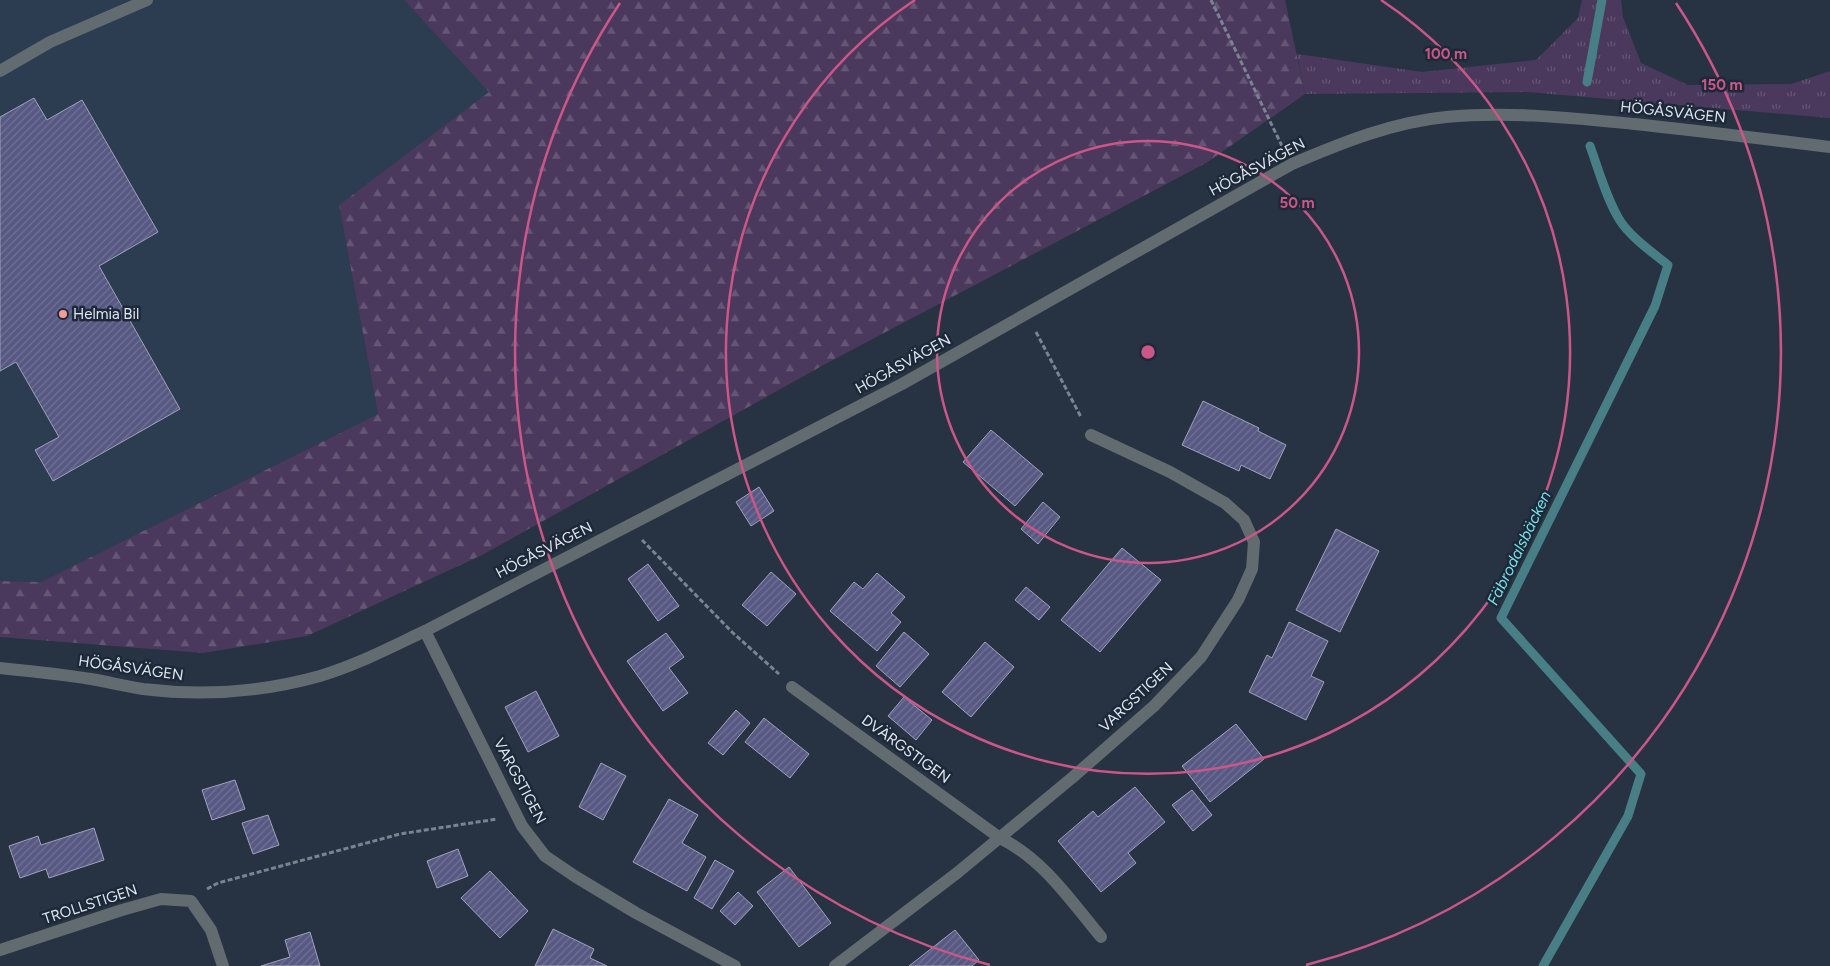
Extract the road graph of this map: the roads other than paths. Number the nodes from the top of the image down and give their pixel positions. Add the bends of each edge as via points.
1 (148, 0) edge
2 (0, 71) edge
3 (1830, 147) edge
4 (1091, 435) road end
5 (425, 631) junction
6 (0, 668) edge
7 (792, 687) road end
8 (1000, 838) junction
9 (1101, 937) dead end
10 (0, 950) edge
11 (224, 966) edge
12 (735, 966) edge
13 (835, 966) edge

1 - 2 street via 50,42
3 - 5 street, HÖGÅSVÄGEN via 1553,116 1499,114 1445,117 1342,142 1292,164 893,388
4 - 8 street, VARGSTIGEN via 1170,472 1225,503 1244,520 1254,542 1252,569 1238,600 1195,664 1147,712
5 - 6 street, HÖGÅSVÄGEN via 368,658 321,675 281,685 236,690 143,689 73,676
5 - 12 street, VARGSTIGEN via 522,826 545,856 636,913
7 - 8 street, DVÄRGSTIGEN
8 - 9 street, DVÄRGSTIGEN via 1043,868
8 - 13 street, VARGSTIGEN
10 - 11 street, TROLLSTIGEN via 161,899 191,901 211,930

